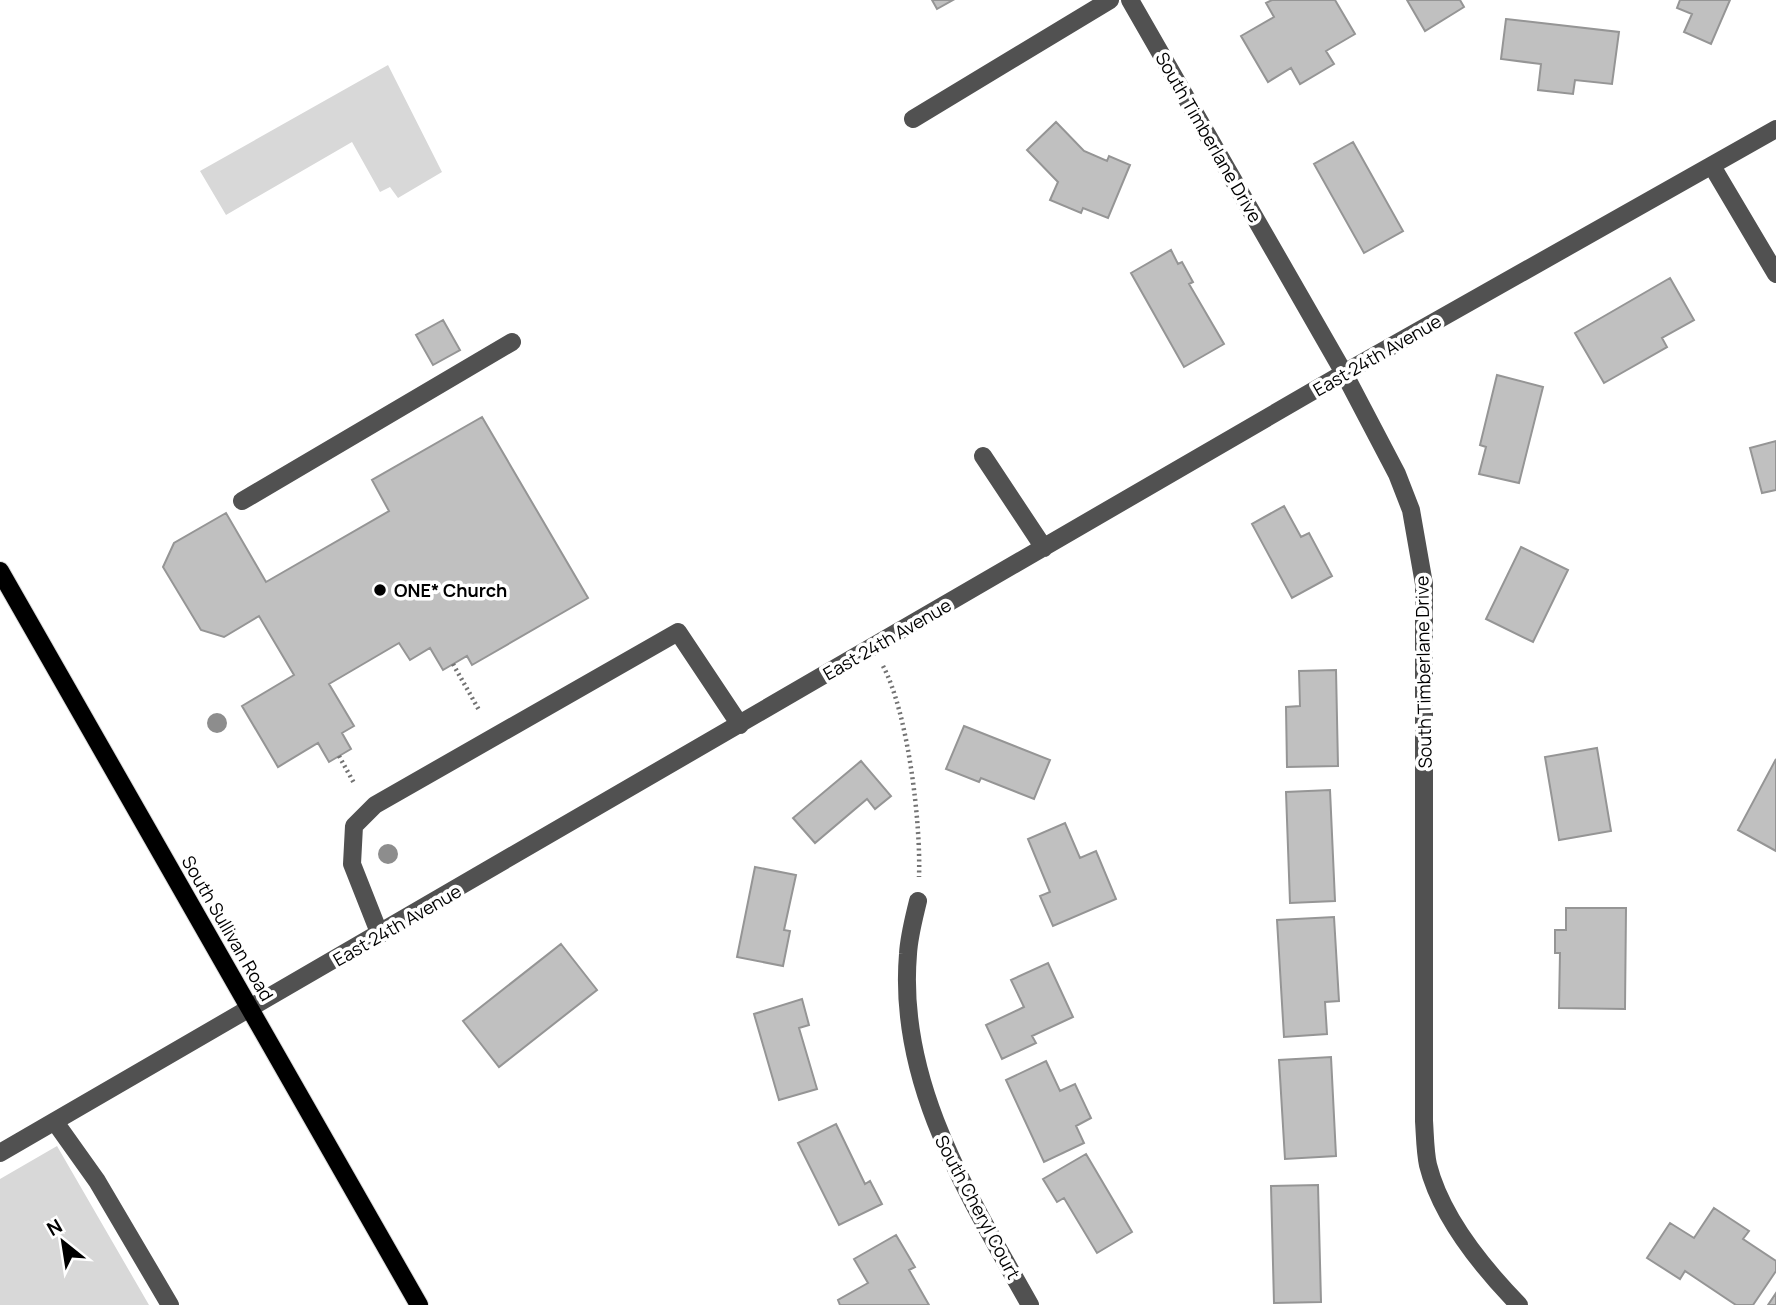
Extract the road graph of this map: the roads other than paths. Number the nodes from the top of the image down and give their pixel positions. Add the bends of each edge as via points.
1 (1110, 0) edge
2 (1130, 0) edge
3 (913, 119) dead end
4 (1776, 129) edge
5 (1712, 166) junction
6 (1776, 274) edge
7 (512, 342) dead end
8 (1344, 373) junction
9 (983, 456) dead end
10 (242, 501) dead end
11 (1044, 548) junction
12 (0, 571) edge
13 (740, 725) junction
14 (918, 901) road end
15 (380, 935) junction
16 (250, 1010) junction
17 (55, 1122) junction
18 (0, 1153) edge
19 (170, 1305) edge
20 (419, 1305) edge
21 (1030, 1305) edge
22 (1519, 1305) edge

1 - 3 street
2 - 8 street, South Timberlane Drive
4 - 5 street, East 24th Avenue
5 - 6 street
5 - 8 street, East 24th Avenue
7 - 10 street
8 - 11 street, East 24th Avenue
8 - 22 street, South Timberlane Drive via 1411,510 1424,583 1424,1121 1428,1164 1445,1208 1478,1258
9 - 11 street
11 - 13 street, East 24th Avenue
12 - 16 main road, South Sullivan Road
13 - 15 street, East 24th Avenue
13 - 15 street via 678,632 376,805 354,826 352,864
14 - 21 street, South Cheryl Court via 908,953 908,993 926,1096 960,1179
15 - 16 street, East 24th Avenue
16 - 17 street, East 24th Avenue
16 - 20 main road, South Sullivan Road
17 - 18 street, East 24th Avenue
17 - 19 street via 97,1181

